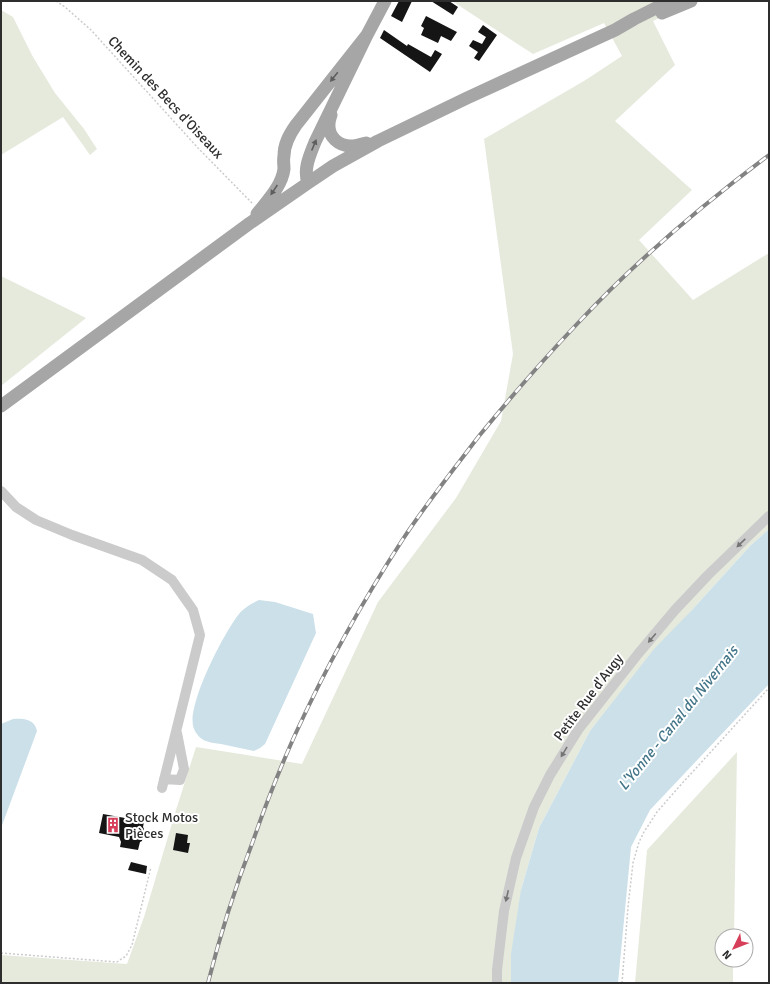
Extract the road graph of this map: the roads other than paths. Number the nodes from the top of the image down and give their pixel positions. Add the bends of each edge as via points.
1 (385, 1) edge
2 (670, 1) edge
3 (691, 1) edge
4 (615, 30) junction
5 (367, 35) junction
6 (320, 95) junction
7 (333, 105) junction
8 (378, 141) junction
9 (284, 168) junction
10 (308, 183) junction
11 (296, 191) junction
12 (250, 223) junction
13 (1, 406) edge
14 (1, 491) edge
15 (769, 516) edge
16 (176, 730) junction
17 (497, 983) edge

1 - 5 main road
2 - 4 main road
3 - 4 main road
4 - 8 main road
5 -> 6 main road
5 - 7 main road
6 - 7 main road via 327,96
6 - 9 main road via 289,135 284,150
7 - 8 main road via 328,124 337,142 344,146 352,146
10 -> 7 main road via 306,169 310,154
8 - 10 main road
9 - 11 main road
9 -> 12 main road via 276,188
10 - 11 main road
11 - 12 main road
12 - 13 main road
14 - 16 street via 16,507 36,520 142,560 172,580 193,610 200,635
15 -> 17 street, Petite Rue d'Augy via 670,616 578,730 550,775 534,807 516,858 504,911
16 - 16 street via 163,784 180,780 184,769

